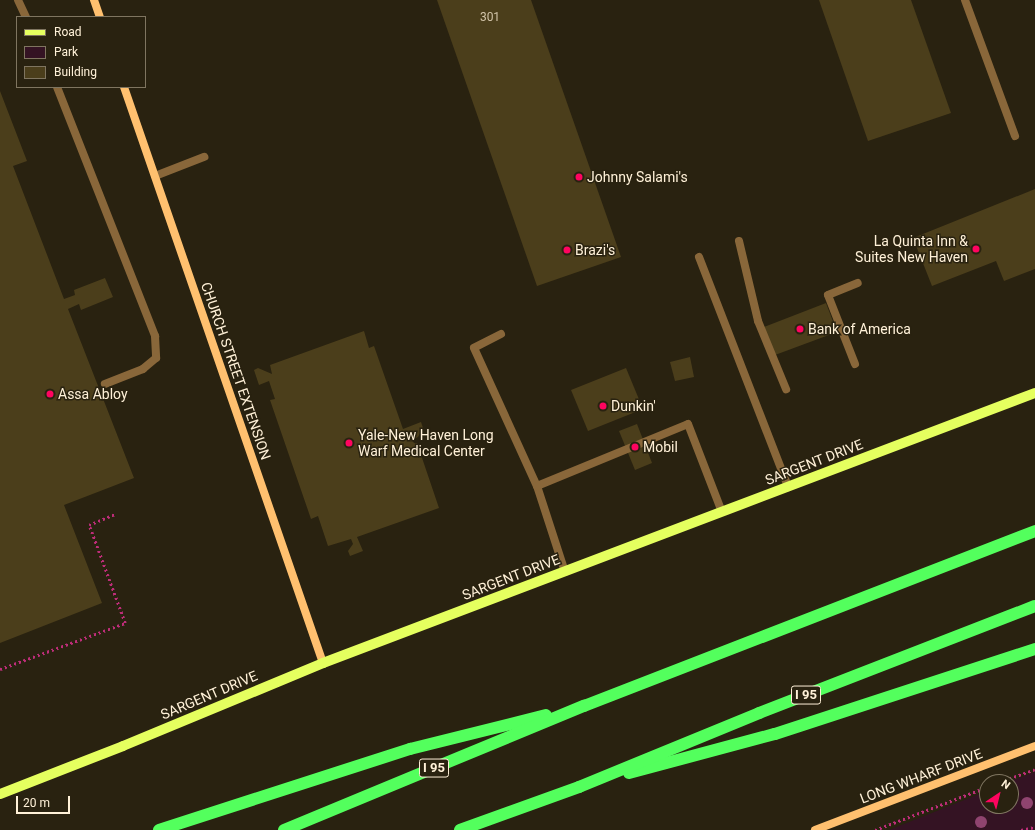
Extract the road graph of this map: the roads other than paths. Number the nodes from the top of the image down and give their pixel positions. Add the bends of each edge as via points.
1 (18, 0) edge
2 (94, 0) edge
3 (965, 0) edge
4 (26, 16) edge
5 (100, 16) edge
6 (57, 88) edge
7 (124, 88) edge
8 (1015, 136) dead end
9 (204, 157) dead end
10 (155, 176) junction
11 (739, 240) dead end
12 (699, 257) dead end
13 (858, 283) dead end
14 (502, 334) dead end
15 (855, 364) dead end
16 (105, 384) dead end
17 (786, 389) dead end
18 (1035, 393) edge
19 (537, 486) junction
20 (788, 487) junction
21 (722, 512) junction
22 (1035, 531) edge
23 (565, 572) junction
24 (1035, 606) edge
25 (1035, 649) edge
26 (323, 663) junction
27 (584, 706) junction
28 (1035, 746) edge
29 (579, 787) junction
30 (0, 794) edge
31 (159, 830) edge
32 (284, 830) edge
33 (460, 830) edge
34 (815, 830) edge

1 - 4 lane
2 - 5 main road
3 - 8 lane
6 - 16 lane via 155,336 156,358 143,369
7 - 10 main road, CHURCH STREET EXTENSION
9 - 10 lane
10 - 26 main road, CHURCH STREET EXTENSION
11 - 17 lane via 758,321
12 - 20 lane
13 - 15 lane via 828,295
14 - 19 lane via 474,348
18 - 20 main road, SARGENT DRIVE
19 - 21 lane via 688,424
19 - 23 lane
20 - 21 main road, SARGENT DRIVE
21 - 23 main road, SARGENT DRIVE
22 - 27 highway, I 95
23 - 26 main road, SARGENT DRIVE
24 - 29 highway, I 95 via 759,713
25 - 29 highway via 774,734
26 - 30 main road, SARGENT DRIVE
27 - 31 highway via 410,749
27 - 32 highway, I 95
28 - 34 main road, LONG WHARF DRIVE
29 - 33 highway, I 95

